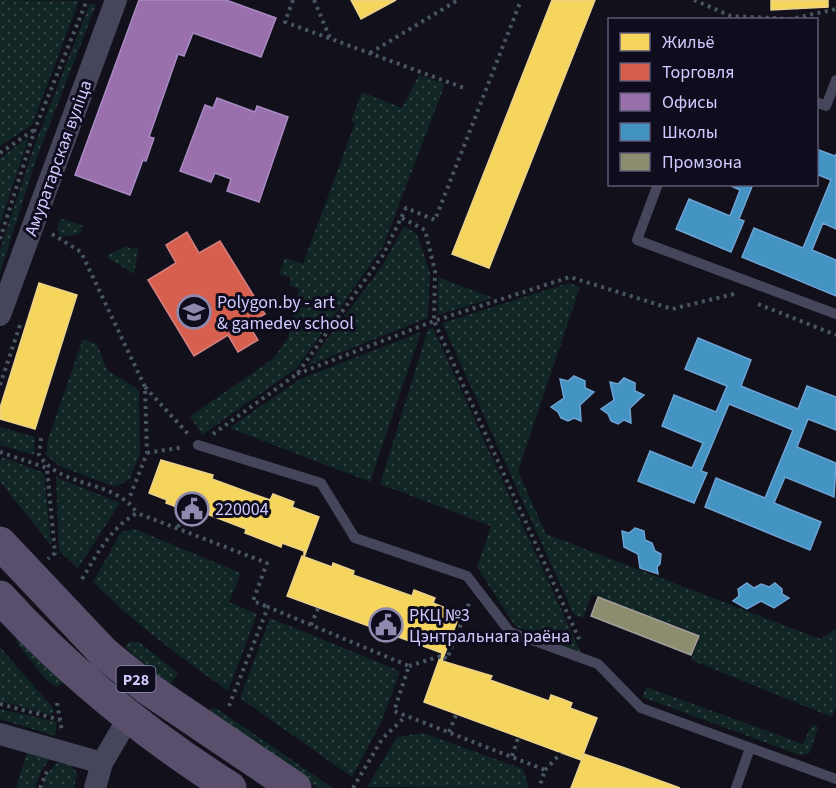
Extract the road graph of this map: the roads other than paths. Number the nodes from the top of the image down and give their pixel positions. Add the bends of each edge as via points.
1 (116, 0) edge
2 (836, 80) edge
3 (818, 103) edge
4 (657, 186) edge
5 (836, 314) edge
6 (0, 315) edge
7 (198, 445) road end
8 (0, 543) edge
9 (0, 597) edge
10 (147, 688) junction
11 (129, 717) junction
12 (0, 734) edge
13 (750, 748) junction
14 (102, 763) junction
15 (836, 779) edge
16 (95, 788) edge
17 (230, 788) edge
18 (295, 788) edge
19 (736, 788) edge

1 - 6 street, Амуратарская вуліца
2 - 3 lane via 826,106
4 - 5 lane via 637,240
7 - 13 lane via 321,483 355,538 467,576 510,632 598,664 641,708
8 - 10 main road, Р28 via 104,653
9 - 11 main road, Р28 via 48,646
10 - 11 main road
10 - 18 main road, Р28
11 - 14 street
11 - 17 main road, Р28
12 - 14 street
13 - 15 lane
13 - 19 lane
14 - 16 street

